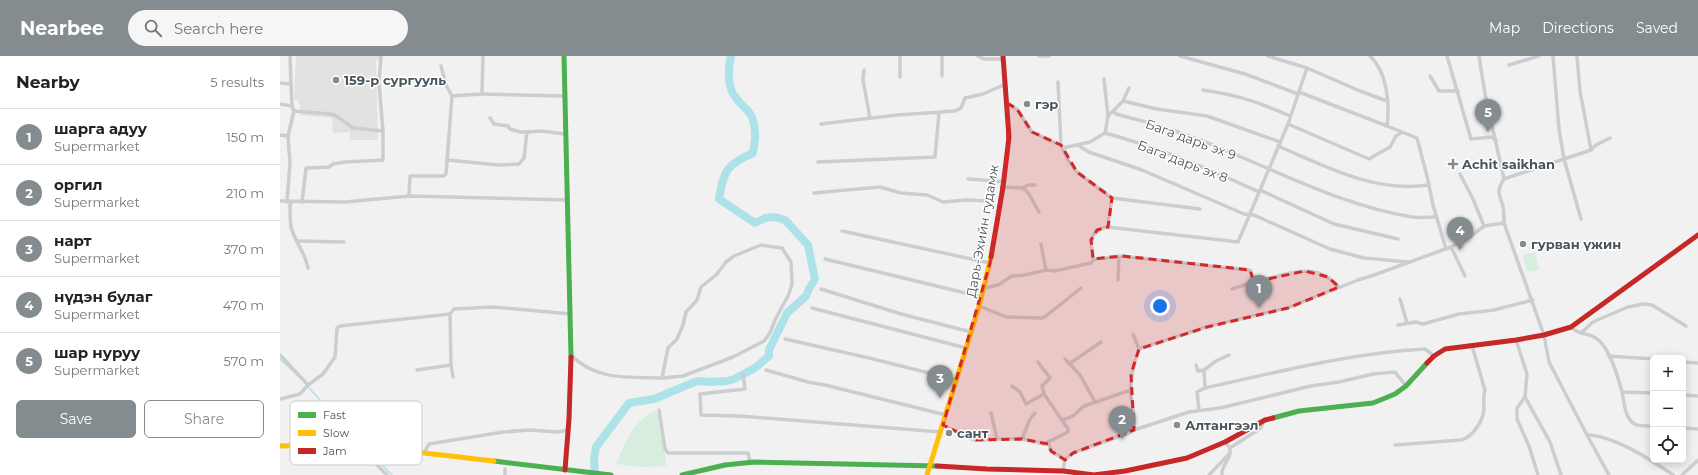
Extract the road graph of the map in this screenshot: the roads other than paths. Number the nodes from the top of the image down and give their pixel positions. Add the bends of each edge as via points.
1 (290, 56) edge
2 (380, 56) edge
3 (483, 56) edge
4 (564, 56) edge
5 (900, 56) edge
6 (942, 56) edge
7 (978, 56) edge
8 (1039, 56) edge
9 (1049, 56) edge
10 (1180, 56) edge
11 (1268, 56) edge
12 (1370, 56) edge
13 (1378, 56) edge
14 (1447, 56) edge
15 (1479, 56) edge
16 (1539, 56) edge
17 (1553, 56) edge
18 (1577, 56) edge
19 (1003, 58) edge
20 (1375, 61) junction
21 (1509, 65) dead end
22 (441, 66) dead end
23 (1307, 68) junction
24 (864, 70) dead end
25 (942, 76) dead end
26 (1430, 76) dead end
27 (900, 77) dead end
28 (1104, 79) dead end
29 (1058, 82) dead end
30 (280, 83) edge
31 (291, 84) junction
32 (1006, 84) junction
33 (1129, 88) dead end
34 (1203, 90) dead end
35 (1458, 92) junction
36 (1299, 93) junction
37 (482, 94) junction
38 (452, 96) junction
39 (564, 96) junction
40 (1123, 101) junction
41 (1387, 101) junction
42 (1007, 103) junction
43 (280, 104) edge
44 (292, 106) junction
45 (294, 111) junction
46 (1113, 111) junction
47 (939, 113) junction
48 (1108, 116) junction
49 (1290, 116) junction
50 (490, 118) dead end
51 (870, 118) junction
52 (821, 124) dead end
53 (1288, 124) junction
54 (1387, 126) junction
55 (383, 131) junction
56 (527, 132) junction
57 (1401, 132) junction
58 (1105, 133) junction
59 (565, 134) junction
60 (280, 135) edge
61 (288, 136) junction
62 (1610, 138) dead end
63 (1496, 141) junction
64 (1279, 144) junction
65 (1062, 146) junction
66 (1079, 146) junction
67 (1591, 150) junction
68 (1564, 159) junction
69 (447, 160) junction
70 (818, 162) dead end
71 (1269, 169) junction
72 (1460, 174) dead end
73 (968, 179) dead end
74 (1504, 179) junction
75 (1000, 181) junction
76 (1036, 185) dead end
77 (1429, 185) junction
78 (1003, 187) junction
79 (1023, 188) junction
80 (1259, 191) junction
81 (814, 193) dead end
82 (409, 196) junction
83 (1112, 198) junction
84 (567, 200) junction
85 (280, 201) edge
86 (290, 202) junction
87 (302, 202) junction
88 (1200, 209) dead end
89 (1039, 212) dead end
90 (1249, 214) junction
91 (1436, 217) junction
92 (1581, 219) dead end
93 (1504, 223) junction
94 (1484, 226) junction
95 (1108, 227) junction
96 (842, 231) dead end
97 (1698, 235) edge
98 (1398, 239) dead end
99 (297, 241) junction
100 (344, 242) dead end
101 (1041, 244) dead end
102 (1451, 247) junction
103 (1446, 249) junction
104 (1119, 256) junction
105 (825, 259) dead end
106 (1094, 259) junction
107 (990, 262) junction
108 (1408, 262) junction
109 (308, 268) dead end
110 (1046, 270) junction
111 (1465, 276) dead end
112 (1118, 280) dead end
113 (1257, 281) junction
114 (1339, 287) junction
115 (984, 288) junction
116 (1081, 288) dead end
117 (1232, 289) dead end
118 (821, 290) dead end
119 (982, 297) junction
120 (1400, 299) dead end
121 (1532, 300) junction
122 (979, 306) junction
123 (812, 308) dead end
124 (450, 314) junction
125 (570, 314) junction
126 (1407, 323) junction
127 (1398, 325) dead end
128 (1686, 326) dead end
129 (1571, 327) junction
130 (971, 332) junction
131 (1581, 333) junction
132 (1133, 334) dead end
133 (1544, 335) junction
134 (785, 339) dead end
135 (1516, 340) junction
136 (1101, 342) dead end
137 (1472, 346) junction
138 (966, 348) junction
139 (1139, 349) junction
140 (280, 355) edge
141 (571, 355) junction
142 (1229, 355) dead end
143 (1434, 356) junction
144 (1609, 356) junction
145 (1065, 359) dead end
146 (1650, 359) edge
147 (1038, 362) dead end
148 (1686, 362) edge
149 (1698, 363) edge
150 (451, 364) junction
151 (1069, 364) junction
152 (1196, 365) dead end
153 (417, 370) dead end
154 (766, 370) dead end
155 (1204, 370) junction
156 (744, 374) dead end
157 (453, 377) dead end
158 (662, 378) junction
159 (957, 380) junction
160 (308, 385) junction
161 (1012, 386) dead end
162 (1406, 386) junction
163 (1205, 388) junction
164 (1131, 390) junction
165 (1622, 392) junction
166 (1650, 393) edge
167 (1044, 394) junction
168 (1686, 395) edge
169 (1698, 396) edge
170 (1525, 397) junction
171 (280, 399) edge
172 (1095, 402) junction
173 (659, 410) dead end
174 (1199, 410) junction
175 (1035, 413) dead end
176 (991, 414) dead end
177 (946, 416) junction
178 (1063, 420) junction
179 (1265, 420) junction
180 (943, 425) junction
181 (1650, 426) edge
182 (1686, 428) edge
183 (1698, 429) edge
184 (570, 430) junction
185 (1134, 430) junction
186 (941, 432) junction
187 (1587, 435) junction
188 (997, 439) junction
189 (1022, 439) junction
190 (1048, 442) junction
191 (1225, 442) junction
192 (1395, 444) dead end
193 (290, 445) edge
194 (280, 446) edge
195 (1230, 448) junction
196 (424, 453) joint
197 (1230, 453) junction
198 (1065, 460) junction
199 (1698, 460) edge
200 (750, 462) junction
201 (377, 465) edge
202 (930, 466) junction
203 (505, 469) dead end
204 (568, 470) junction
205 (1063, 471) junction
206 (387, 475) edge
207 (505, 475) edge
208 (611, 475) edge
209 (682, 475) edge
210 (927, 475) edge
211 (1209, 475) edge
212 (1222, 475) edge
213 (1538, 475) edge
214 (1561, 475) edge
215 (1609, 475) edge
216 (1673, 475) edge
217 (1682, 475) edge

1 - 31 street
2 - 55 street via 379,83
3 - 37 street
4 - 39 main road
5 - 27 street
6 - 25 street
7 - 19 street via 984,59
8 - 9 street
10 - 36 street via 1245,74
11 - 23 street
12 - 20 street
13 - 20 street
14 - 35 street
15 - 63 street
16 - 21 street
17 - 68 street via 1558,122
18 - 67 street via 1580,91
19 - 32 main road, Дарь-Эхийн гудамж
20 - 41 street via 1384,81
22 - 38 street
23 - 36 street
23 - 41 street
24 - 51 street
26 - 35 street via 1439,91
28 - 48 street
29 - 65 street
30 - 31 street
31 - 44 street
32 - 42 main road, Дарь-Эхийн гудамж
32 - 47 street via 983,94 968,96 959,110
33 - 40 street
34 - 49 street via 1236,95
35 - 63 street via 1471,139 1491,137
36 - 49 street
36 - 54 street
37 - 38 street
37 - 39 street
38 - 69 street
39 - 59 main road
40 - 46 street
40 - 64 street via 1207,116
41 - 54 street
42 - 65 street via 1017,109 1032,132
42 - 75 main road, Дарь-Эхийн гудамж via 1009,137
43 - 44 street
44 - 45 street
45 - 55 street via 330,114 353,128
45 - 61 street
46 - 48 street
46 - 71 street, Бага дарь эх 9 via 1195,138
47 - 51 street via 897,114
47 - 70 street via 935,157
48 - 58 street
49 - 53 street
50 - 56 street via 494,124
51 - 52 street
53 - 57 street via 1368,160 1390,147
53 - 64 street
54 - 57 street
55 - 87 street via 383,160 344,162 328,168 306,168
56 - 59 street
56 - 69 street via 524,158 519,164 499,165
57 - 77 street via 1417,138
58 - 66 street
58 - 80 street, Бага дарь эх 8 via 1219,173
59 - 84 main road
60 - 61 street
61 - 86 street
62 - 67 street
63 - 74 street
64 - 71 street
64 - 77 street via 1360,180 1400,187
65 - 66 street
65 - 83 street via 1077,172
66 - 90 street
67 - 68 street
68 - 74 street
68 - 92 street
69 - 82 street via 444,176 410,176
71 - 80 street
71 - 91 street, Бага дарь эх 9 via 1359,204 1412,217
72 - 94 street via 1474,199
73 - 75 street
74 - 93 street via 1498,194 1503,208
75 - 78 main road, Дарь-Эхийн гудамж
75 - 81 street via 994,185 992,198 988,201 943,202 927,195 901,193 880,187
76 - 79 street
77 - 91 street
78 - 79 street
78 - 107 main road, Дарь-Эхийн гудамж
79 - 89 street
80 - 90 street
80 - 98 street, Бага дарь эх 8 via 1334,224
82 - 84 street
82 - 87 street via 346,202
83 - 88 street
83 - 95 street
84 - 125 main road
85 - 86 street
86 - 87 street
86 - 99 street via 291,227
90 - 95 street via 1238,242
90 - 108 street via 1330,249 1364,258
91 - 103 street
93 - 94 street
93 - 121 street
94 - 102 street
95 - 106 street via 1094,234 1091,240
96 - 107 street
97 - 129 main road
99 - 100 street
99 - 109 street
101 - 110 street
102 - 103 street
102 - 111 street
103 - 108 street
104 - 106 street
104 - 112 street
104 - 113 street via 1250,270 1253,279
105 - 119 street
106 - 110 street via 1091,263 1055,271
107 - 115 main road, Дарь-Эхийн гудамж
108 - 114 street
110 - 115 street via 1012,276 998,285
113 - 114 street via 1305,271 1317,272 1328,277
113 - 117 street
114 - 139 street via 1288,308 1207,327
115 - 119 main road, Дарь-Эхийн гудамж
116 - 122 street via 1042,318 1006,317
118 - 130 street
119 - 122 main road, Дарь-Эхийн гудамж
120 - 126 street
121 - 126 street via 1494,310 1459,314 1423,324
121 - 133 street
122 - 130 main road, Дарь-Эхийн гудамж
123 - 138 street
124 - 125 street via 454,310 493,307
124 - 150 street
124 - 160 street via 340,326 336,333 335,357 323,374
125 - 141 main road
126 - 127 street
128 - 131 street via 1652,305 1642,304 1593,322
129 - 131 street
129 - 133 main road
130 - 138 main road, Дарь-Эхийн гудамж
131 - 144 street via 1595,337
132 - 139 street
133 - 135 main road
133 - 187 street via 1549,362
134 - 159 street
135 - 137 main road
135 - 170 street via 1526,374
136 - 151 street
137 - 143 main road via 1445,349
137 - 192 street via 1485,390 1484,410 1474,433 1461,440
138 - 159 main road, Дарь-Эхийн гудамж
139 - 164 street via 1131,374
140 - 160 street
141 - 158 street via 584,366 605,375 623,378
141 - 184 main road
142 - 155 street
143 - 162 main road
143 - 163 street via 1425,348 1380,352 1320,362
144 - 146 street
144 - 165 street
145 - 151 street
147 - 167 street via 1050,378 1042,386
148 - 149 street
150 - 153 street
150 - 157 street
151 - 172 street via 1080,375
152 - 155 street via 1198,371
154 - 177 street
155 - 163 street
156 - 186 street via 745,389 700,394 701,415
158 - 158 street via 668,348 677,339 686,312 697,300 701,287 716,276 734,256 761,245 782,248 791,262 792,284 764,341 683,376
159 - 177 main road, Дарь-Эхийн гудамж
160 - 171 street via 300,394
161 - 167 street via 1020,392 1026,404
162 - 174 street via 1395,372 1373,374 1220,408
162 - 179 main road via 1395,394 1373,403 1300,411
163 - 174 street via 1197,392
164 - 172 street
164 - 185 street
165 - 166 street
165 - 181 street via 1625,410 1630,420 1635,425
167 - 178 street
168 - 169 street
170 - 213 street via 1517,408 1516,419 1529,446
170 - 214 street via 1550,442
172 - 178 street
173 - 200 street via 665,448 668,452 748,453
174 - 185 street
175 - 189 street
176 - 188 street
177 - 180 main road, Дарь-Эхийн гудамж
178 - 190 street via 1068,432
179 - 191 main road
179 - 195 street via 1260,428
180 - 186 main road, Дарь-Эхийн гудамж
180 - 188 street via 974,440
182 - 183 street
184 - 196 street via 530,430 464,437 429,444
184 - 204 main road
185 - 198 street via 1073,453
186 - 202 main road, Дарь-Эхийн гудамж
187 - 215 street
187 - 216 street via 1597,435 1631,450 1652,460
188 - 189 street
189 - 190 street via 1044,444
190 - 198 street via 1051,451
191 - 195 street
191 - 205 main road via 1187,458 1125,471 1094,475
193 - 194 main road
195 - 197 street
196 - 204 main road
197 - 211 street
197 - 212 street via 1222,468
198 - 205 street
199 - 217 street
200 - 202 main road
200 - 209 main road
201 - 206 street
202 - 205 main road
202 - 210 main road, Дарь-Эхийн гудамж
203 - 207 street
204 - 208 main road

